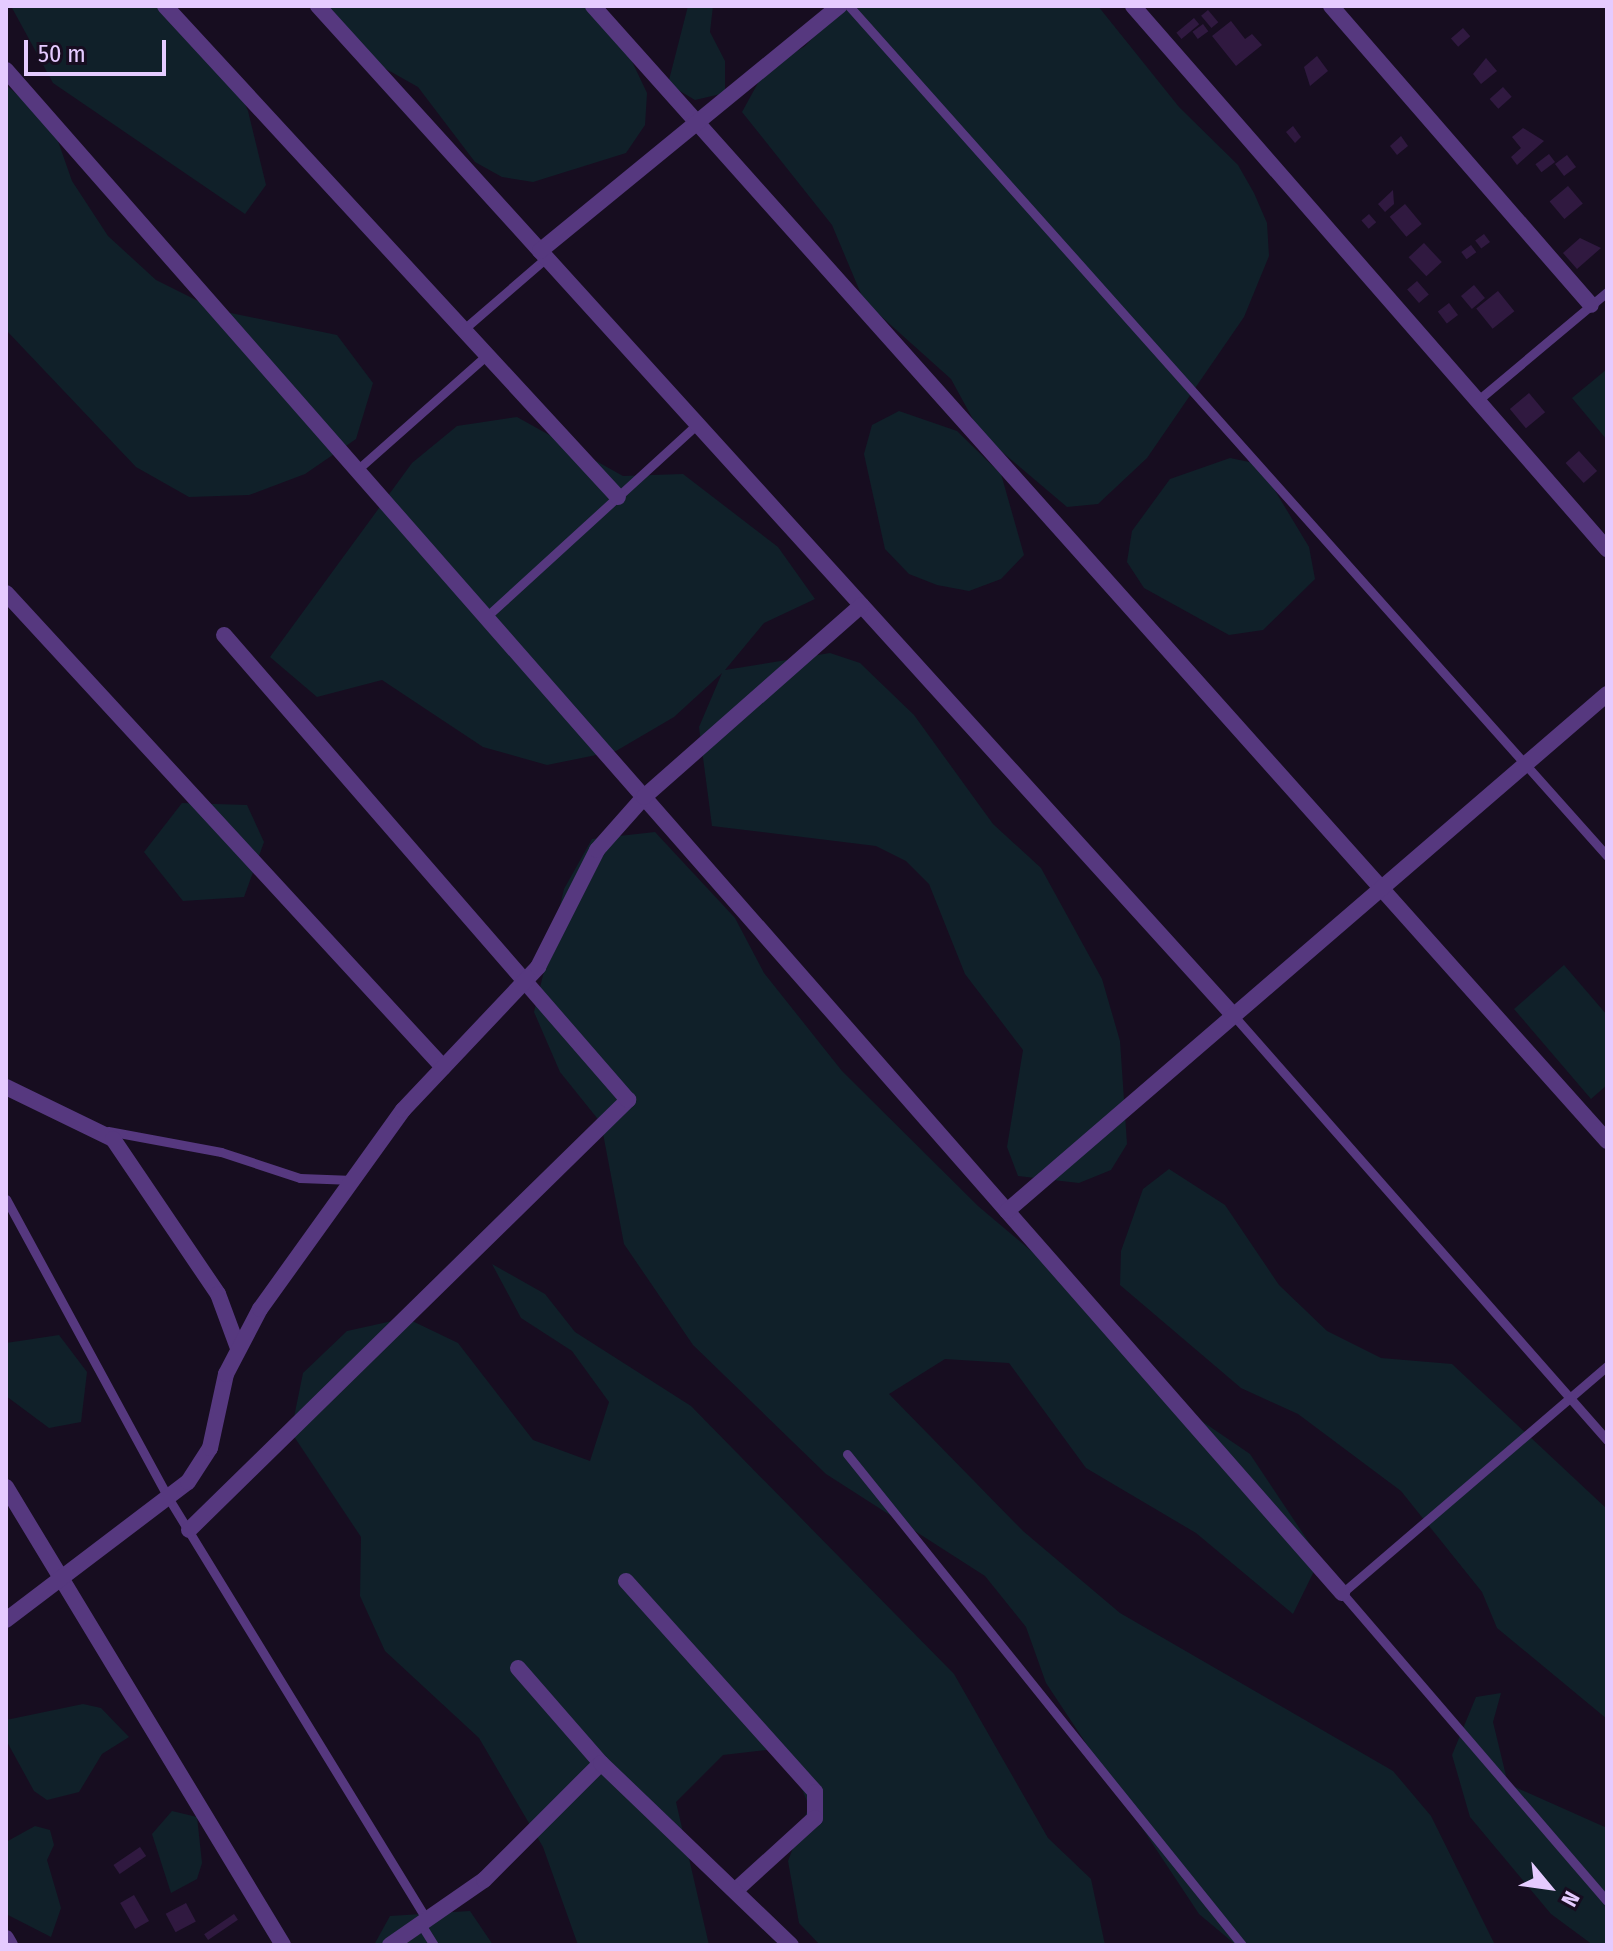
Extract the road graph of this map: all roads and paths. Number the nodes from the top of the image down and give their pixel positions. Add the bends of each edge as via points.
1 (165, 6) edge
2 (318, 6) edge
3 (593, 6) edge
4 (839, 6) edge
5 (849, 6) edge
6 (1137, 8) edge
7 (1338, 9) edge
8 (6, 70) edge
9 (697, 122) junction
10 (543, 254) junction
11 (1607, 292) edge
12 (1591, 305) junction
13 (464, 329) junction
14 (487, 355) junction
15 (1477, 401) junction
16 (697, 424) junction
17 (357, 470) junction
18 (618, 497) junction
19 (1607, 549) edge
20 (6, 593) edge
21 (862, 605) junction
22 (486, 617) junction
23 (224, 635) dead end
24 (1607, 694) edge
25 (1525, 765) junction
26 (644, 797) junction
27 (1607, 856) edge
28 (1381, 889) junction
29 (522, 982) junction
30 (1234, 1016) junction
31 (443, 1067) junction
32 (6, 1087) edge
33 (102, 1129) junction
34 (1607, 1141) edge
35 (353, 1180) junction
36 (6, 1199) edge
37 (1007, 1211) junction
38 (238, 1348) junction
39 (1607, 1366) edge
40 (1570, 1398) junction
41 (1607, 1440) edge
42 (847, 1454) dead end
43 (6, 1487) edge
44 (169, 1499) junction
45 (189, 1530) junction
46 (66, 1578) junction
47 (626, 1581) dead end
48 (1342, 1593) junction
49 (6, 1620) edge
50 (518, 1668) dead end
51 (601, 1763) junction
52 (736, 1890) junction
53 (1607, 1901) edge
54 (426, 1924) junction
55 (6, 1938) edge
56 (10, 1945) edge
57 (283, 1945) edge
58 (390, 1945) edge
59 (434, 1945) edge
60 (791, 1945) edge
61 (1242, 1945) edge

1 - 13 street
2 - 10 street
3 - 9 street
4 - 9 street
5 - 25 lane
6 - 15 street
7 - 12 street
8 - 17 street
9 - 10 street
9 - 28 street
10 - 13 lane
10 - 16 street
11 - 12 lane
12 - 15 lane
13 - 14 street
14 - 17 lane
14 - 18 street
15 - 19 street
16 - 18 lane
16 - 21 street
17 - 22 street
18 - 22 lane
20 - 31 street
21 - 26 street
21 - 30 street
22 - 26 street
23 - 29 street
24 - 25 street
25 - 27 lane
25 - 28 street
26 - 29 street via 597,850 538,967
26 - 37 street
28 - 30 street
28 - 34 street
29 - 31 street
29 - 45 street via 628,1100
30 - 37 street
30 - 40 lane
31 - 35 street
32 - 33 street
33 - 35 lane via 221,1152 300,1178
33 - 38 street via 132,1161 218,1294
35 - 38 street
36 - 44 lane
37 - 48 street
38 - 44 street via 210,1448
39 - 40 lane
40 - 41 lane
40 - 48 lane
42 - 61 lane
43 - 46 street
44 - 45 lane
44 - 46 street
45 - 54 lane
46 - 49 street
46 - 57 street
47 - 52 street via 815,1792 815,1818
48 - 53 lane
50 - 51 street
51 - 52 street via 706,1869
51 - 54 street via 484,1880
52 - 60 street
54 - 58 street
54 - 59 lane
55 - 56 street

